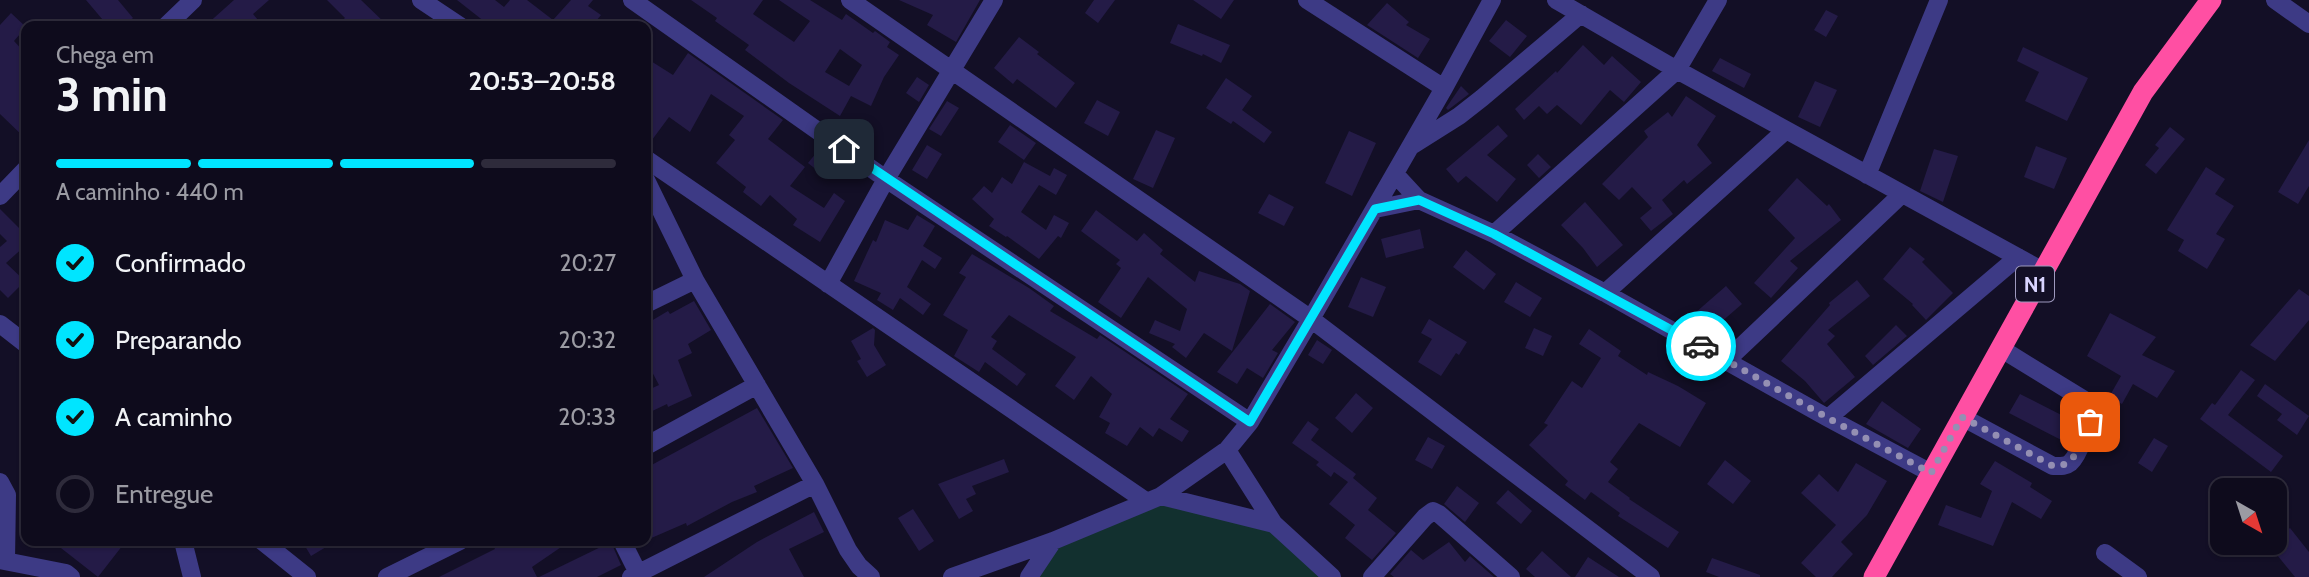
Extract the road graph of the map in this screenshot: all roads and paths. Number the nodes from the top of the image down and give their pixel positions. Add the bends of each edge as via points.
1 (193, 0) edge
2 (421, 0) edge
3 (632, 0) edge
4 (850, 0) edge
5 (994, 0) edge
6 (1307, 0) edge
7 (1492, 0) edge
8 (1556, 0) edge
9 (1718, 0) edge
10 (1939, 0) edge
11 (2211, 0) edge
12 (2275, 0) edge
13 (1581, 14) junction
14 (171, 21) edge
15 (452, 21) edge
16 (2309, 23) edge
17 (1677, 70) junction
18 (951, 71) junction
19 (1444, 88) junction
20 (1786, 130) junction
21 (1411, 146) junction
22 (651, 162) edge
23 (21, 174) edge
24 (1395, 174) junction
25 (1867, 174) junction
26 (886, 179) junction
27 (651, 190) edge
28 (1902, 194) junction
29 (0, 196) edge
30 (1419, 200) junction
31 (1375, 209) junction
32 (1494, 234) junction
33 (2018, 257) junction
34 (2043, 271) junction
35 (695, 280) junction
36 (828, 284) junction
37 (1605, 293) junction
38 (651, 302) edge
39 (1311, 319) junction
40 (0, 324) edge
41 (21, 340) edge
42 (2000, 348) junction
43 (1727, 360) junction
44 (757, 385) junction
45 (1962, 417) junction
46 (1828, 418) junction
47 (1250, 422) junction
48 (651, 443) edge
49 (1227, 450) junction
50 (1931, 473) junction
51 (0, 482) edge
52 (815, 484) junction
53 (1154, 499) junction
54 (1274, 524) junction
55 (1053, 541) junction
56 (184, 546) edge
57 (268, 546) edge
58 (450, 546) edge
59 (624, 546) edge
60 (2105, 553) dead end
61 (3, 561) edge
62 (988, 565) junction
63 (304, 575) edge
64 (636, 576) edge
65 (71, 577) edge
66 (192, 577) edge
67 (282, 577) edge
68 (387, 577) edge
69 (871, 577) edge
70 (952, 577) edge
71 (1005, 577) edge
72 (1029, 577) edge
73 (1332, 577) edge
74 (1372, 577) edge
75 (1511, 577) edge
76 (1651, 577) edge
77 (1874, 577) edge
78 (2138, 577) edge

1 - 14 street
2 - 15 street
3 - 26 street
4 - 18 street
5 - 18 street
6 - 19 street
7 - 19 street
8 - 13 street
9 - 17 street
10 - 25 street
11 - 34 highway, N1 via 2143,92
12 - 16 street
13 - 17 street
13 - 21 street via 1467,110
17 - 20 street
17 - 32 street
18 - 26 street
18 - 39 street
19 - 21 street
20 - 25 street
20 - 37 street
21 - 24 street
22 - 36 street
23 - 29 street
24 - 30 street
24 - 31 street
25 - 28 street
26 - 36 street
26 - 47 street
27 - 35 street
28 - 33 street
28 - 43 street
30 - 31 street
30 - 32 street
31 - 39 street
32 - 37 street
33 - 34 street
33 - 46 street
34 - 42 highway, N1
35 - 38 street
35 - 44 street
36 - 53 street
37 - 43 street
39 - 47 street
39 - 76 street
40 - 41 street
42 - 45 highway, N1
42 - 45 street via 2091,408 2090,422 2073,458 2062,467 2053,466
43 - 46 street
44 - 48 street
44 - 52 street
45 - 50 highway, N1
46 - 50 street
47 - 49 street
49 - 53 street
49 - 54 street
50 - 77 highway, N1
51 - 61 street via 7,495
52 - 64 street
52 - 69 street via 848,550
53 - 54 street
53 - 55 street
54 - 73 street
55 - 62 street
55 - 72 street
56 - 66 street
57 - 63 street
58 - 68 street
59 - 64 street
60 - 78 street
61 - 65 street
62 - 70 street
62 - 71 street
63 - 67 street
74 - 75 street via 1433,511

